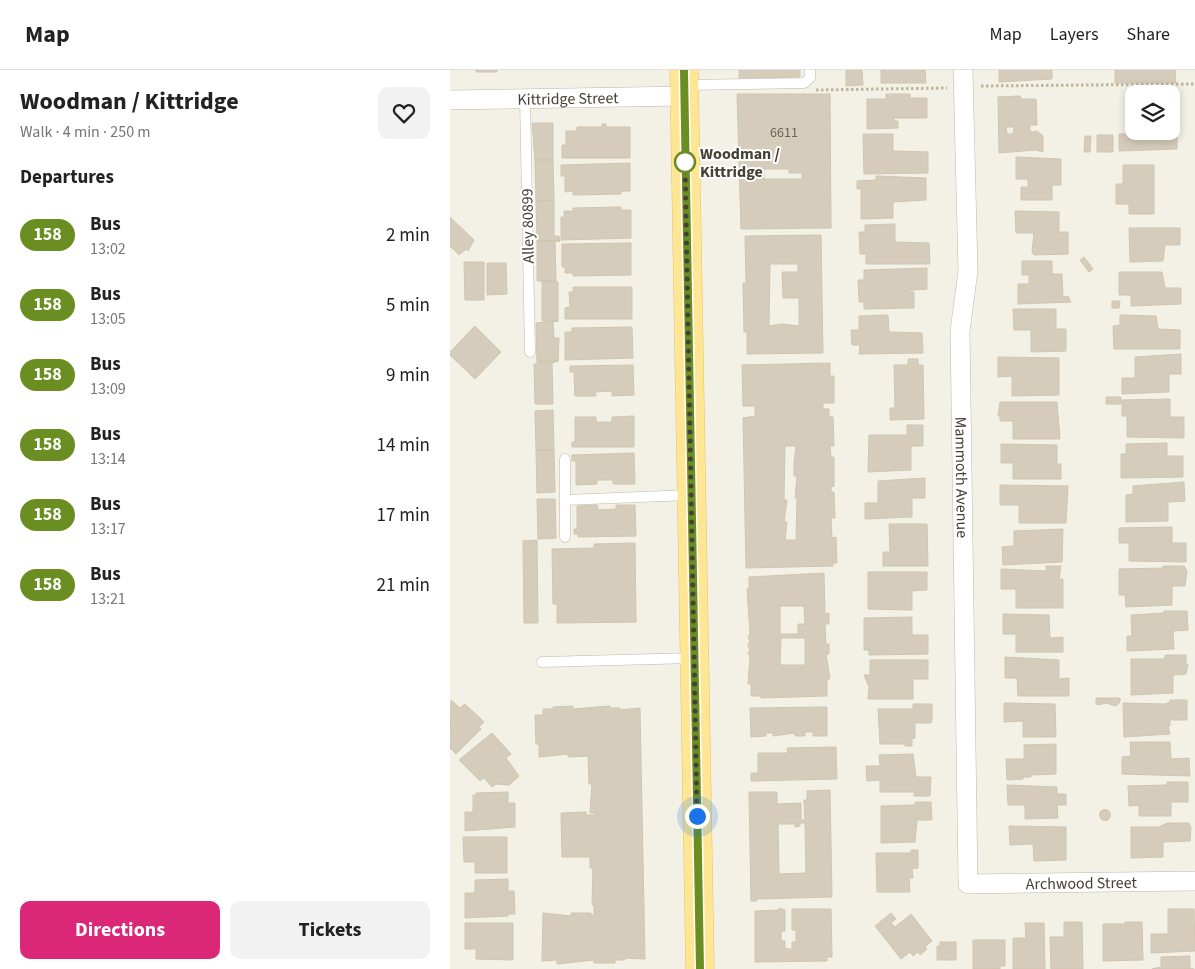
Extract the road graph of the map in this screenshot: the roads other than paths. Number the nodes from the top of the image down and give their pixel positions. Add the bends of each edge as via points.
1 (810, 70) edge
2 (963, 78) edge
3 (684, 84) edge
4 (525, 99) junction
5 (450, 100) edge
6 (530, 352) dead end
7 (565, 459) dead end
8 (691, 495) junction
9 (565, 500) junction
10 (565, 537) dead end
11 (694, 658) junction
12 (542, 662) dead end
13 (1195, 881) edge
14 (968, 884) joint
15 (700, 969) edge

1 - 3 lane via 810,78 804,83
2 - 14 street, Mammoth Avenue via 968,272 960,331
3 - 4 street, Kittridge Street
3 - 8 main road
4 - 5 street, Kittridge Street
4 - 6 lane, Alley 80899
7 - 9 lane
8 - 9 lane
8 - 11 main road
9 - 10 lane
11 - 12 lane
11 - 15 main road
13 - 14 street, Archwood Street

